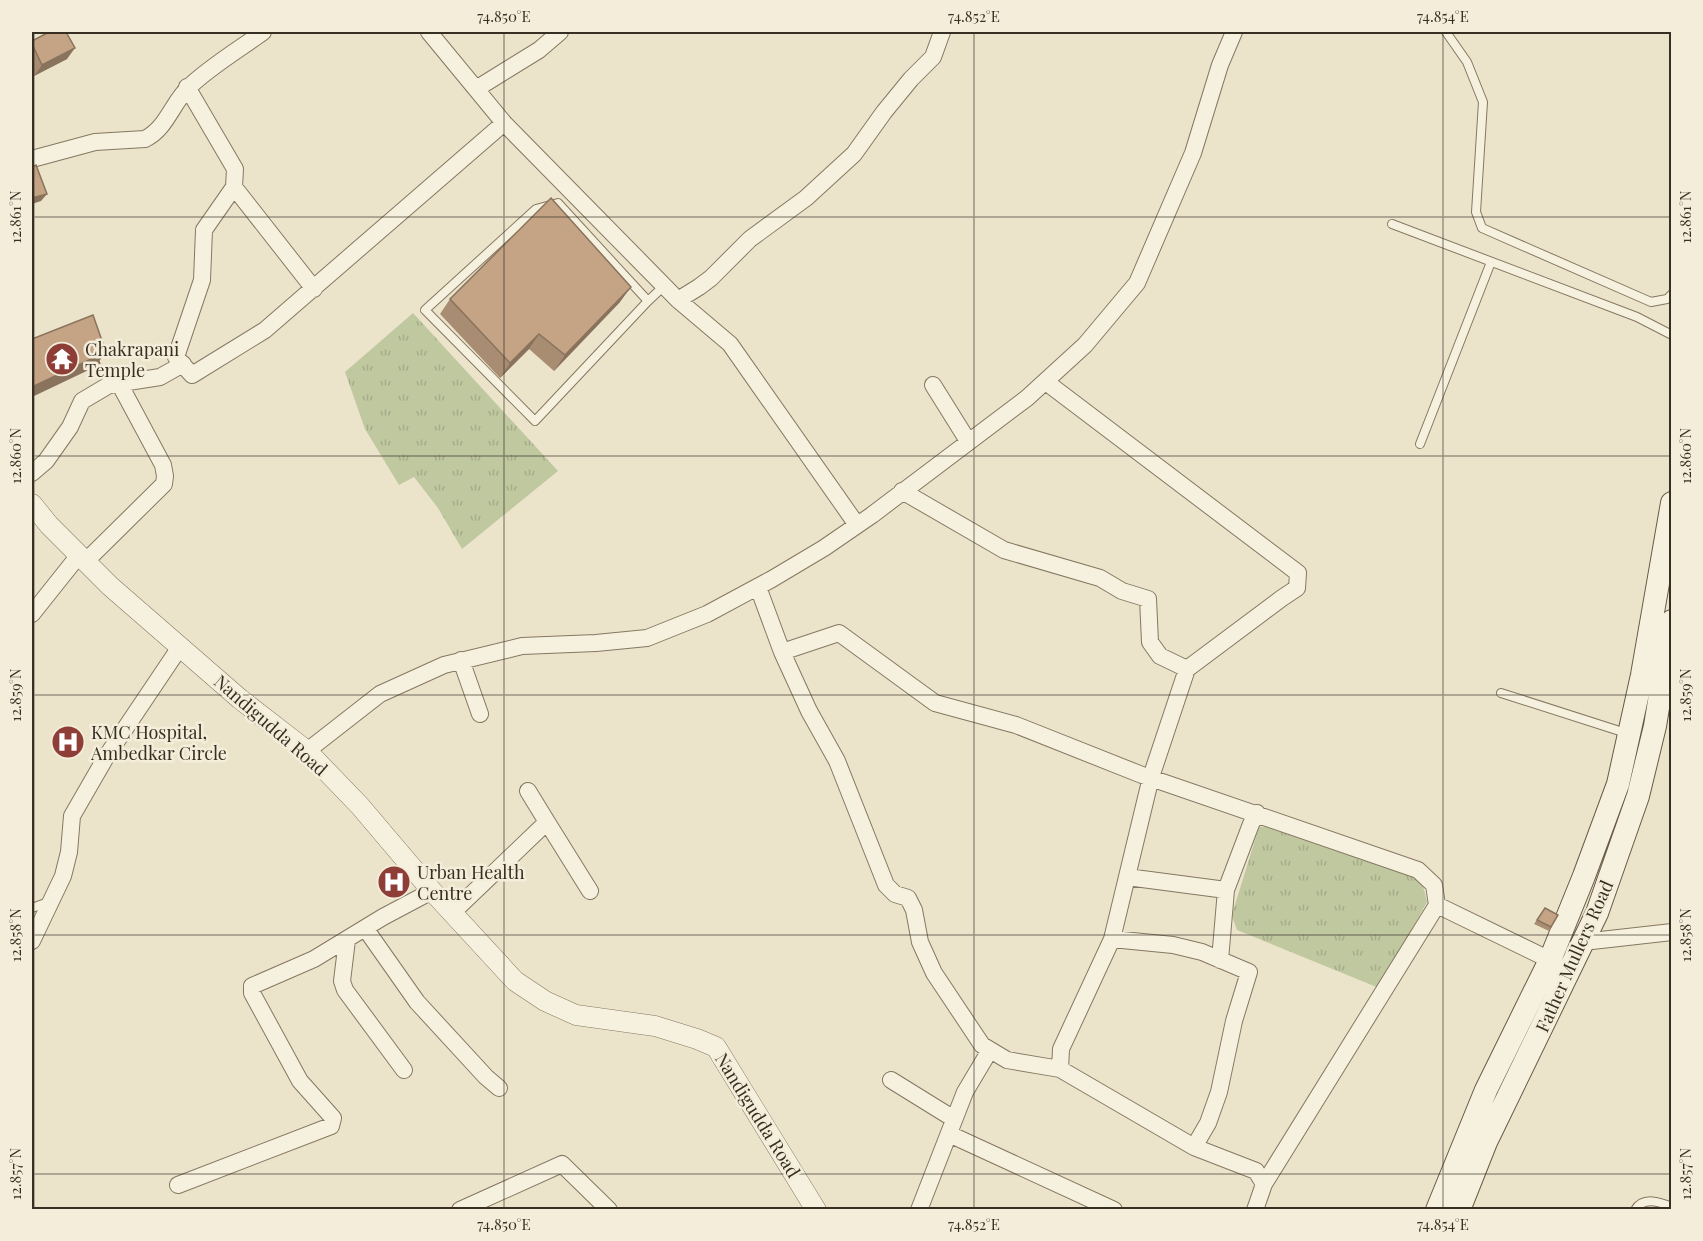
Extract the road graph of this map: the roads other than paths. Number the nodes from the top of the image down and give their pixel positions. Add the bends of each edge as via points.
1 (263, 32) edge
2 (429, 32) edge
3 (560, 32) edge
4 (942, 32) edge
5 (1234, 32) edge
6 (1446, 32) edge
7 (187, 87) junction
8 (476, 89) junction
9 (504, 123) junction
10 (32, 159) edge
11 (234, 188) junction
12 (1392, 224) dead end
13 (1491, 262) junction
14 (664, 286) junction
15 (314, 289) junction
16 (1671, 294) edge
17 (678, 300) junction
18 (648, 301) junction
19 (1671, 335) edge
20 (183, 364) junction
21 (1046, 382) junction
22 (114, 384) junction
23 (933, 385) dead end
24 (969, 441) junction
25 (1420, 444) dead end
26 (32, 474) edge
27 (903, 491) junction
28 (1671, 503) edge
29 (32, 504) edge
30 (857, 525) junction
31 (82, 559) junction
32 (758, 587) junction
33 (32, 614) edge
34 (1671, 621) edge
35 (180, 647) junction
36 (783, 652) junction
37 (461, 660) junction
38 (1187, 669) junction
39 (1501, 693) dead end
40 (480, 714) dead end
41 (1629, 734) junction
42 (307, 751) junction
43 (1151, 777) junction
44 (528, 791) dead end
45 (1257, 813) junction
46 (547, 822) junction
47 (1126, 877) junction
48 (1226, 890) junction
49 (432, 891) junction
50 (590, 891) dead end
51 (51, 901) junction
52 (1437, 906) junction
53 (32, 908) edge
54 (452, 913) junction
55 (365, 928) junction
56 (1671, 932) edge
57 (1112, 939) junction
58 (347, 940) junction
59 (32, 941) edge
60 (1583, 942) junction
61 (1220, 960) junction
62 (1550, 960) junction
63 (990, 1050) junction
64 (1060, 1069) junction
65 (404, 1070) dead end
66 (891, 1080) dead end
67 (499, 1088) dead end
68 (951, 1126) junction
69 (1194, 1147) junction
70 (1264, 1184) junction
71 (178, 1185) dead end
72 (1671, 1207) edge
73 (460, 1209) edge
74 (609, 1209) edge
75 (815, 1209) edge
76 (919, 1209) edge
77 (1114, 1209) edge
78 (1255, 1209) edge
79 (1437, 1209) edge
80 (1459, 1209) edge
81 (1635, 1209) edge

1 - 7 street
2 - 8 street
3 - 8 street via 539,50
4 - 17 street via 933,57 889,105 854,154 806,198 750,239 699,288
5 - 21 street via 1193,153 1137,283 1085,345
6 - 16 lane via 1467,62 1483,102 1476,212 1482,228 1651,302 1667,299
7 - 10 street via 161,128 145,139 95,142
7 - 11 street via 235,170
8 - 9 street
9 - 14 street
9 - 15 street
11 - 15 street
11 - 20 street via 204,230 201,280 176,357
12 - 13 lane
13 - 19 lane via 1637,317
13 - 25 lane
14 - 17 street
14 - 18 lane
15 - 20 street via 265,330 192,375
17 - 30 street via 730,344
18 - 18 lane via 558,203 536,209 425,310 535,421
20 - 22 street via 160,376
21 - 24 street
21 - 38 street via 1298,573 1297,588
22 - 26 street via 82,401 70,427 46,462
22 - 31 street via 163,465 164,484
23 - 24 street
24 - 27 street
27 - 30 street
27 - 38 street via 1004,550 1100,578 1122,591 1148,599 1150,642 1160,656
28 - 41 main road
29 - 31 street, Nandigudda Road
30 - 32 street
31 - 33 street
31 - 35 street, Nandigudda Road
32 - 36 street
32 - 37 street via 707,614 647,638 522,646
34 - 60 main road, Father Mullers Road via 1655,726 1638,796
35 - 42 street, Nandigudda Road
35 - 51 street via 106,757 72,816 69,852
36 - 43 street via 839,633 935,703 1016,724
36 - 63 street via 837,761 886,885 895,894 908,898 920,942 934,973 976,1037
37 - 40 street
37 - 42 street via 427,671 380,694
38 - 43 street
39 - 41 lane
41 - 62 main road via 1618,784
42 - 49 street, Nandigudda Road
43 - 45 street
43 - 47 street
44 - 46 street
45 - 48 street
45 - 52 street via 1418,870 1434,885
46 - 50 street
46 - 54 street
47 - 48 street
47 - 57 street
48 - 61 street
49 - 54 street, Nandigudda Road
49 - 55 street
51 - 53 lane
51 - 59 street
52 - 62 street
52 - 70 street
54 - 75 street, Nandigudda Road via 516,981 545,1001 576,1015 655,1026 716,1047
55 - 58 street
55 - 67 street via 417,1002
56 - 60 street
57 - 61 street via 1173,945
57 - 64 street via 1060,1049
58 - 65 street via 342,981 345,990
58 - 71 street via 314,959 254,984 251,989 300,1081 333,1118 331,1126
60 - 80 main road, Father Mullers Road via 1486,1142
61 - 69 street via 1249,972 1209,1123
62 - 79 main road via 1486,1090
63 - 64 street via 1007,1060
63 - 68 street via 965,1092
64 - 69 street
66 - 68 street
68 - 76 street
68 - 77 street
69 - 70 street via 1256,1171
70 - 78 street
72 - 81 lane via 1647,1201
73 - 74 street via 562,1164

